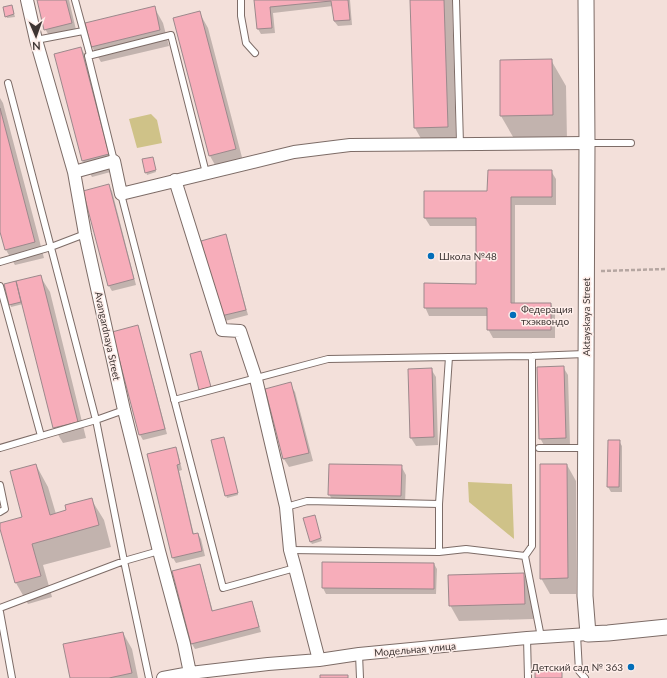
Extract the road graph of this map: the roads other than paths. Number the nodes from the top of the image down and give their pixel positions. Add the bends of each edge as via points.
1 (27, 0) edge
2 (75, 0) edge
3 (241, 0) edge
4 (456, 0) edge
5 (586, 0) edge
6 (83, 31) junction
7 (36, 40) junction
8 (254, 54) dead end
9 (90, 55) junction
10 (8, 83) dead end
11 (587, 143) junction
12 (631, 143) dead end
13 (460, 144) junction
14 (114, 161) junction
15 (74, 172) junction
16 (206, 173) junction
17 (175, 180) junction
18 (121, 194) junction
19 (85, 234) junction
20 (51, 247) junction
21 (0, 262) edge
22 (0, 286) edge
23 (586, 354) junction
24 (532, 356) junction
25 (448, 357) junction
26 (256, 379) junction
27 (174, 400) junction
28 (124, 410) junction
29 (96, 420) junction
30 (41, 436) junction
31 (0, 448) edge
32 (540, 448) dead end
33 (585, 448) junction
34 (0, 485) edge
35 (439, 504) junction
36 (286, 507) junction
37 (0, 512) edge
38 (290, 550) junction
39 (159, 551) junction
40 (439, 552) junction
41 (525, 556) junction
42 (124, 561) junction
43 (295, 568) junction
44 (0, 608) edge
45 (0, 612) edge
46 (667, 627) edge
47 (583, 634) junction
48 (541, 637) junction
49 (527, 638) junction
50 (359, 654) junction
51 (319, 660) junction
52 (190, 675) edge
53 (12, 678) edge
54 (149, 678) edge
55 (163, 678) edge
56 (360, 678) edge
57 (528, 678) edge
58 (585, 678) edge

1 - 7 street, Avangardnaya Street
2 - 6 lane
3 - 8 lane via 246,43
4 - 13 lane
5 - 11 street, Aktayskaya Street
6 - 7 lane
6 - 9 lane
7 - 15 street, Avangardnaya Street
9 - 14 lane via 88,56
9 - 16 lane via 171,35
10 - 20 lane
11 - 12 lane
11 - 13 street
11 - 23 street, Aktayskaya Street
13 - 16 street via 350,145 294,152
14 - 15 street
14 - 18 street
15 - 19 street, Avangardnaya Street
16 - 17 street
17 - 18 street
17 - 26 street via 222,330 240,332
18 - 27 lane
19 - 20 lane
19 - 28 street, Avangardnaya Street
20 - 21 lane
20 - 29 lane
22 - 30 lane
23 - 24 lane
23 - 33 street, Aktayskaya Street
24 - 25 lane
24 - 41 lane via 532,546
25 - 26 lane via 328,359
25 - 35 lane
26 - 27 lane
26 - 36 street
27 - 43 lane via 223,588
28 - 29 lane
28 - 39 street, Avangardnaya Street
29 - 30 lane
29 - 42 lane
30 - 31 lane
32 - 33 lane
33 - 47 street, Aktayskaya Street
34 - 37 lane via 6,509
35 - 36 lane via 307,501
35 - 40 lane
36 - 38 street
38 - 40 lane
38 - 43 street
39 - 42 lane
39 - 52 street, Avangardnaya Street
40 - 41 lane via 466,549
41 - 48 lane
42 - 44 lane
42 - 54 lane
43 - 51 street
45 - 53 lane
46 - 47 street, Модельная улица
47 - 48 street, Модельная улица
47 - 58 lane via 579,671
48 - 49 street, Модельная улица
49 - 50 street, Модельная улица
49 - 57 lane
50 - 51 street, Модельная улица
50 - 56 lane
51 - 52 street, Модельная улица
52 - 55 street, Модельная улица

